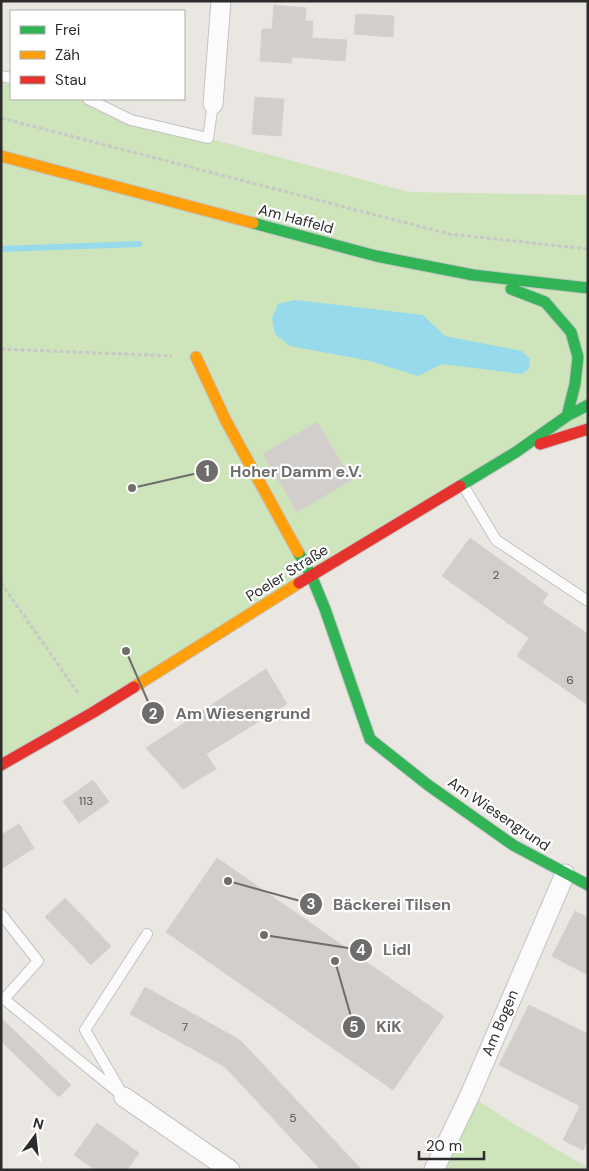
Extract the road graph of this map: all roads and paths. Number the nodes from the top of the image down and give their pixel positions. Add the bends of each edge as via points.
1 (221, 1) edge
2 (90, 100) edge
3 (212, 104) joint
4 (1, 118) edge
5 (1, 156) edge
6 (588, 249) edge
7 (472, 275) junction
8 (588, 288) edge
9 (1, 349) edge
10 (196, 357) joint
11 (588, 405) edge
12 (566, 416) junction
13 (588, 429) edge
14 (516, 452) junction
15 (463, 484) junction
16 (311, 575) junction
17 (1, 583) edge
18 (588, 601) edge
19 (92, 713) junction
20 (1, 765) edge
21 (565, 874) junction
22 (588, 886) edge
23 (1, 914) edge
24 (147, 934) dead end
25 (124, 1097) junction
26 (230, 1170) edge
27 (434, 1170) edge

1 - 3 street
2 - 3 lane via 131,120 208,138
4 - 6 path via 450,234
5 - 7 street, Am Haffeld via 376,256
7 - 8 street, Am Haffeld
7 - 12 street via 544,302 571,332 578,357
9 - 10 path
10 - 16 street, Am Wiesengrund via 226,421
11 - 12 street, Poeler Straße
12 - 14 street, Poeler Straße
13 - 14 street
14 - 15 street, Poeler Straße
15 - 16 street, Poeler Straße
15 - 18 lane via 496,540
16 - 19 street, Poeler Straße
16 - 21 street, Am Wiesengrund via 370,739 513,845
17 - 19 path
19 - 20 street, Poeler Straße
21 - 22 street, Am Wiesengrund
21 - 27 street, Am Bogen
23 - 25 lane via 38,961 4,1000
24 - 25 lane via 85,1030
25 - 26 street

